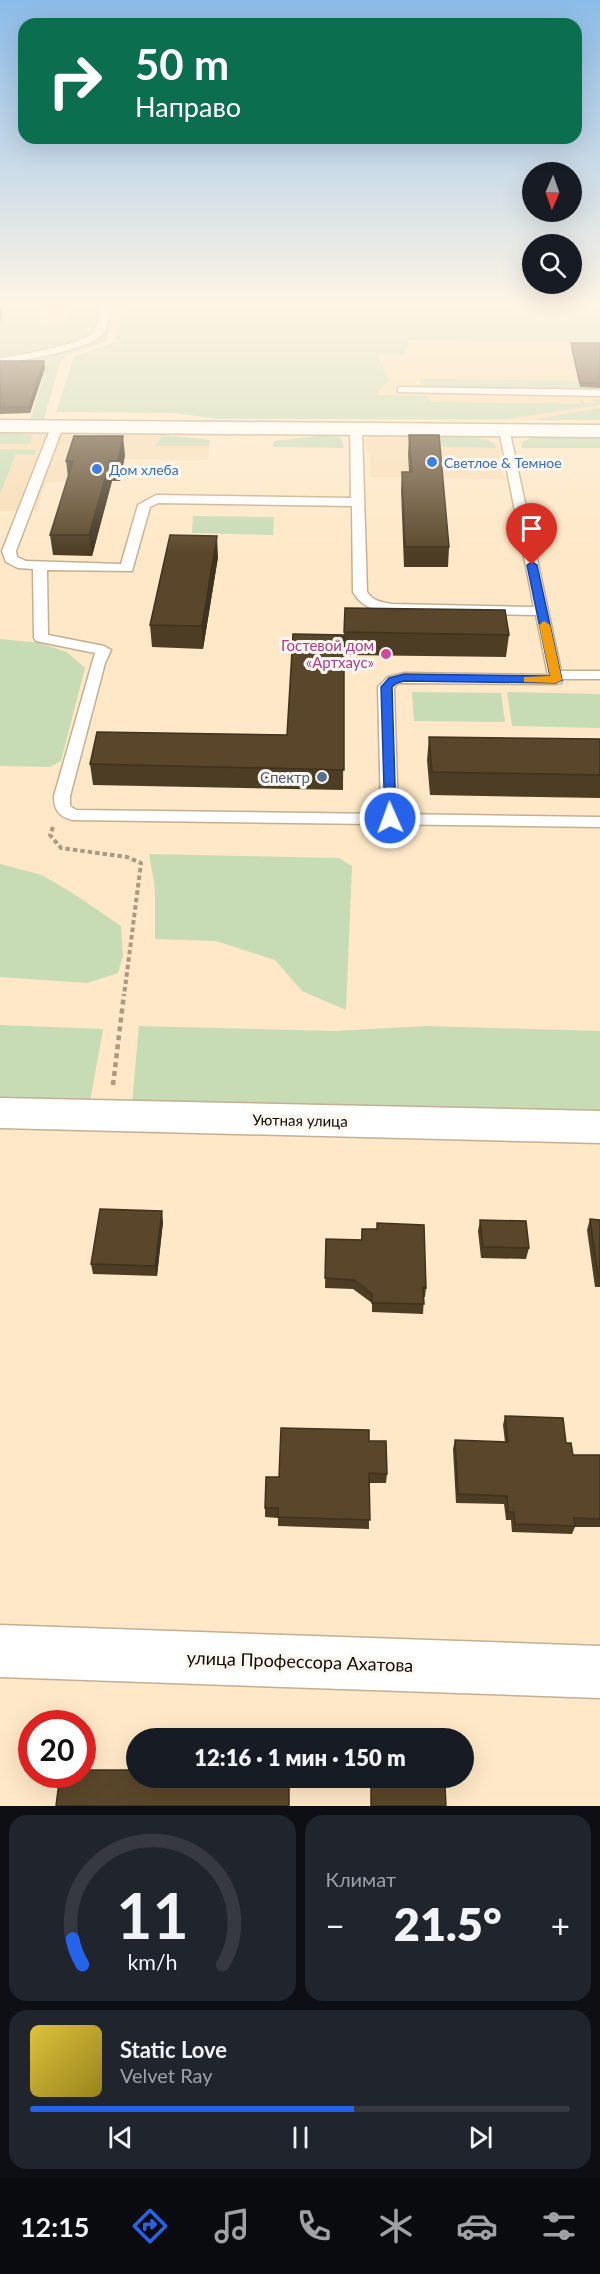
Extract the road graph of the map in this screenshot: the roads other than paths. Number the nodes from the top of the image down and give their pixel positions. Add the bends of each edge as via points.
1 (402, 390) dead end
2 (600, 393) edge
3 (0, 426) edge
4 (57, 427) junction
5 (356, 429) junction
6 (504, 430) junction
7 (600, 431) edge
8 (358, 502) junction
9 (40, 567) junction
10 (541, 611) junction
11 (555, 675) junction
12 (600, 675) edge
13 (390, 818) junction
14 (600, 822) edge
15 (0, 1113) edge
16 (600, 1127) edge
17 (0, 1651) edge
18 (600, 1672) edge

1 - 2 lane
3 - 4 street
4 - 5 street
4 - 9 lane via 9,552 17,562
5 - 6 street
5 - 8 lane
6 - 7 street
6 - 10 lane
8 - 9 lane via 156,499 144,505 127,568
8 - 10 lane via 360,592 364,600 392,608
9 - 13 lane via 41,638 104,650 62,796 62,808 73,815
10 - 11 lane
11 - 12 lane
11 - 13 lane via 556,680 393,680 386,687
13 - 14 lane
15 - 16 street, Уютная улица
17 - 18 street, улица Профессора Ахатова

